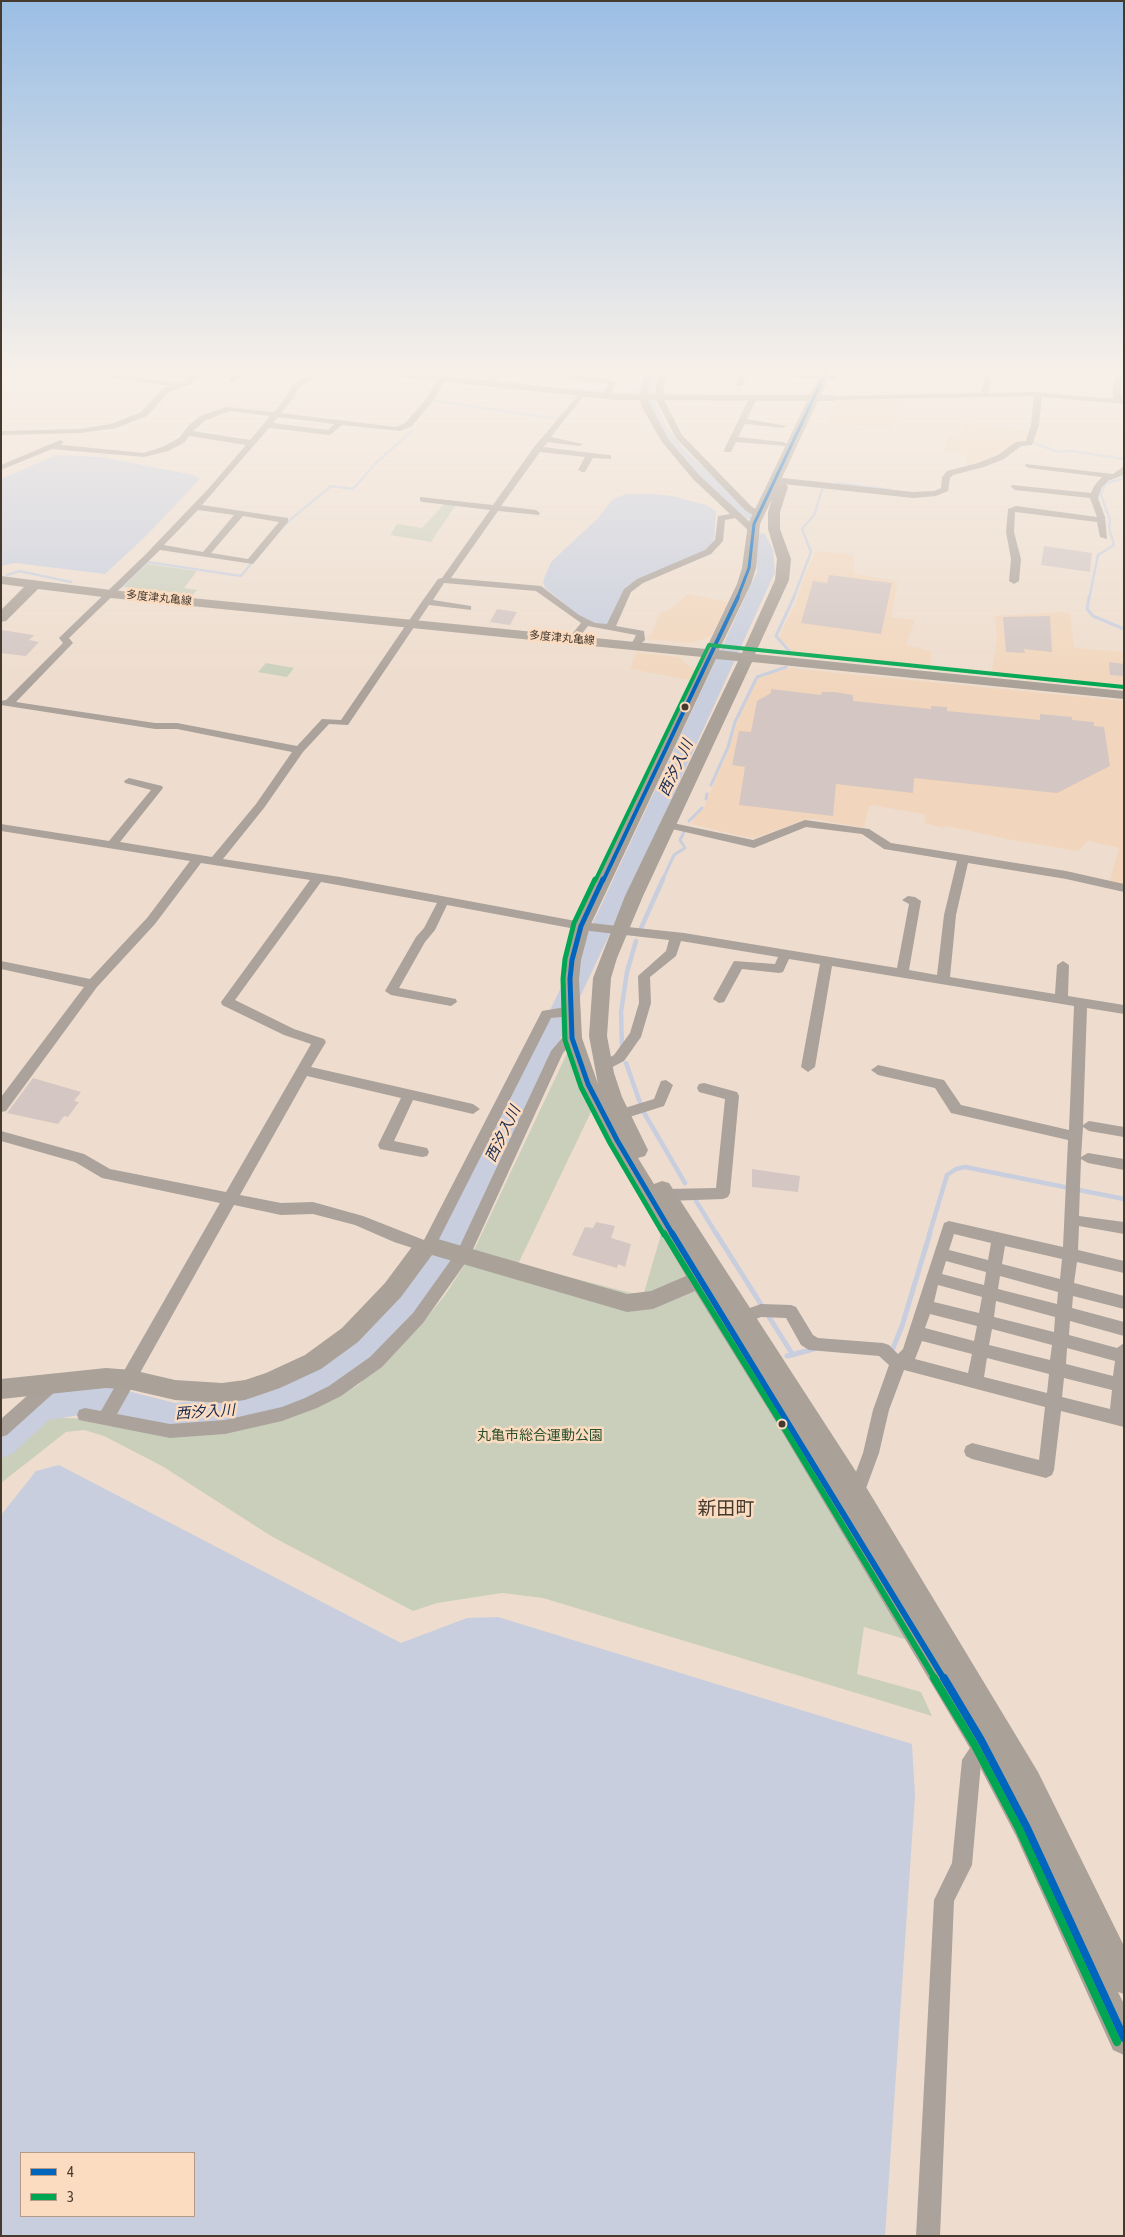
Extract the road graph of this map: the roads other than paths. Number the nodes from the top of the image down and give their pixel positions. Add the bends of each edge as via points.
1 (220, 478) edge
2 (516, 478) edge
3 (698, 478) edge
4 (719, 478) edge
5 (946, 478) edge
6 (1107, 478) edge
7 (780, 480) junction
8 (1015, 487) dead end
9 (1094, 496) junction
10 (423, 499) dead end
11 (195, 507) junction
12 (494, 508) junction
13 (536, 513) dead end
14 (240, 514) junction
15 (758, 514) junction
16 (737, 515) junction
17 (1101, 520) junction
18 (754, 530) junction
19 (1104, 537) dead end
20 (158, 547) junction
21 (205, 554) junction
22 (1, 580) edge
23 (445, 580) junction
24 (1014, 581) dead end
25 (34, 585) junction
26 (111, 594) junction
27 (426, 602) junction
28 (468, 608) dead end
29 (1, 618) edge
30 (586, 622) junction
31 (412, 624) junction
32 (610, 629) junction
33 (573, 639) junction
34 (636, 645) junction
35 (717, 653) junction
36 (743, 656) junction
37 (1124, 695) edge
38 (5, 703) edge
39 (298, 750) junction
40 (130, 781) dead end
41 (668, 824) junction
42 (1, 827) edge
43 (112, 846) junction
44 (963, 859) junction
45 (197, 860) junction
46 (214, 862) junction
47 (318, 878) junction
48 (1124, 888) edge
49 (444, 900) junction
50 (908, 900) dead end
51 (587, 926) junction
52 (615, 930) junction
53 (676, 936) junction
54 (784, 954) junction
55 (827, 961) junction
56 (1063, 965) dead end
57 (1, 966) edge
58 (902, 974) junction
59 (944, 980) junction
60 (93, 984) junction
61 (719, 999) dead end
62 (1061, 1000) junction
63 (451, 1002) dead end
64 (1081, 1003) junction
65 (1124, 1010) edge
66 (571, 1025) junction
67 (603, 1067) junction
68 (808, 1067) dead end
69 (303, 1070) junction
70 (878, 1070) dead end
71 (666, 1085) dead end
72 (704, 1088) dead end
73 (408, 1095) junction
74 (1, 1107) edge
75 (473, 1110) dead end
76 (620, 1115) junction
77 (1089, 1126) dead end
78 (1124, 1132) edge
79 (1, 1136) edge
80 (1076, 1137) junction
81 (422, 1152) dead end
82 (1088, 1158) dead end
83 (1124, 1165) edge
84 (230, 1198) junction
85 (660, 1198) junction
86 (1082, 1221) dead end
87 (1124, 1228) edge
88 (999, 1239) junction
89 (431, 1246) junction
90 (464, 1254) junction
91 (942, 1254) junction
92 (1070, 1255) junction
93 (1124, 1267) edge
94 (994, 1268) junction
95 (707, 1276) junction
96 (934, 1278) junction
97 (1066, 1287) junction
98 (990, 1293) junction
99 (1124, 1302) edge
100 (925, 1306) junction
101 (1064, 1312) junction
102 (750, 1315) junction
103 (985, 1321) junction
104 (1124, 1329) edge
105 (917, 1333) junction
106 (1061, 1340) junction
107 (980, 1349) junction
108 (1124, 1350) edge
109 (1123, 1356) edge
110 (893, 1357) junction
111 (1057, 1369) junction
112 (975, 1381) junction
113 (54, 1382) junction
114 (125, 1385) junction
115 (1122, 1386) edge
116 (1, 1389) edge
117 (1054, 1401) junction
118 (85, 1415) dead end
119 (1120, 1419) edge
120 (105, 1420) junction
121 (1, 1430) edge
122 (972, 1451) dead end
123 (847, 1500) junction
124 (990, 1736) junction
125 (1124, 1979) edge
126 (1124, 2039) edge
127 (928, 2236) edge

1 - 11 street
2 - 12 street
3 - 16 street
4 - 15 street
5 - 7 street via 945,489 913,495
6 - 9 street via 1098,486
7 - 15 street
7 - 36 street via 774,529 784,559 782,580
8 - 9 street
9 - 17 street
10 - 12 street
11 - 14 street
11 - 20 street
12 - 13 street
12 - 23 street
14 - 21 street
14 - 21 street via 285,520 250,562
15 - 18 street
16 - 18 street
16 - 32 street via 721,518 719,541 708,552 640,580 627,591
17 - 19 street
17 - 24 street via 1011,511 1010,532 1016,559
18 - 35 street via 749,568
20 - 21 street
20 - 26 street
22 - 25 street, 多度津丸亀線
23 - 27 street
23 - 30 street via 538,588
25 - 26 street, 多度津丸亀線
25 - 29 street
26 - 31 street, 多度津丸亀線
26 - 38 street via 64,638 68,643
27 - 28 street
27 - 31 street
30 - 32 street
30 - 33 street
31 - 33 street, 多度津丸亀線
31 - 39 street via 344,723 326,721
32 - 34 street via 641,632
33 - 34 street, 多度津丸亀線
34 - 35 street, 多度津丸亀線
35 - 36 street, 多度津丸亀線
35 - 51 street
36 - 37 street, 多度津丸亀線
36 - 41 street
38 - 39 street via 154,726 177,726
39 - 46 street via 260,806
40 - 43 street via 158,788
41 - 44 street via 754,844 805,823 865,831 888,846
41 - 52 street
42 - 43 street
43 - 45 street
44 - 48 street
44 - 59 street via 950,915
45 - 46 street
45 - 60 street via 151,920
46 - 47 street
47 - 49 street
47 - 69 street via 227,1002 319,1042
49 - 51 street
49 - 63 street via 391,991
50 - 58 street via 915,901
51 - 52 street
51 - 66 street via 572,960
52 - 53 street
52 - 67 street via 599,1002 598,1036
53 - 54 street
53 - 67 street via 672,953 644,976 645,1003 636,1034 619,1058
54 - 55 street
54 - 61 street via 779,970 738,964
55 - 58 street
55 - 68 street
56 - 62 street
57 - 60 street
58 - 59 street
59 - 62 street
60 - 74 street
62 - 64 street
64 - 65 street
64 - 80 street
66 - 85 street via 579,1060 599,1106
66 - 89 street via 547,1014
66 - 90 street
67 - 76 street
69 - 73 street
69 - 84 street
70 - 80 street via 939,1084 956,1109
71 - 76 street via 659,1102
72 - 85 street via 732,1096 723,1194
73 - 75 street
73 - 81 street via 385,1145
76 - 85 street
77 - 78 street
79 - 84 street via 79,1158 107,1174
80 - 92 street
82 - 83 street
84 - 89 street via 281,1209 313,1208
84 - 114 street
85 - 95 street
86 - 87 street
88 - 91 street via 949,1227
88 - 92 street
88 - 94 street
89 - 90 street
89 - 114 street via 422,1250 379,1306 350,1335 313,1362 272,1381 222,1393
90 - 95 street via 626,1304 653,1300
90 - 120 street via 418,1318 376,1362 335,1391 311,1403 242,1424 189,1430 170,1431
91 - 94 street
91 - 96 street
92 - 93 street
92 - 97 street
94 - 97 street
94 - 98 street
95 - 102 street
96 - 98 street
96 - 100 street
97 - 99 street
97 - 101 street
98 - 101 street
98 - 103 street
100 - 103 street
100 - 105 street
101 - 104 street
101 - 106 street
102 - 110 street via 791,1312 807,1340 815,1345
102 - 123 street
103 - 106 street
103 - 107 street
105 - 107 street
105 - 110 street via 910,1353
106 - 109 street
106 - 111 street
107 - 111 street
107 - 112 street
108 - 109 street
109 - 115 street
110 - 112 street
110 - 123 street via 896,1367
111 - 115 street
111 - 117 street
112 - 117 street
113 - 114 street via 106,1378
113 - 116 street
113 - 121 street
114 - 120 street
115 - 119 street
117 - 119 street
117 - 122 street via 1046,1470
118 - 120 street
123 - 124 street
124 - 125 street via 1028,1782
124 - 126 street via 1026,1826
124 - 127 street via 972,1760 962,1865 944,1900

